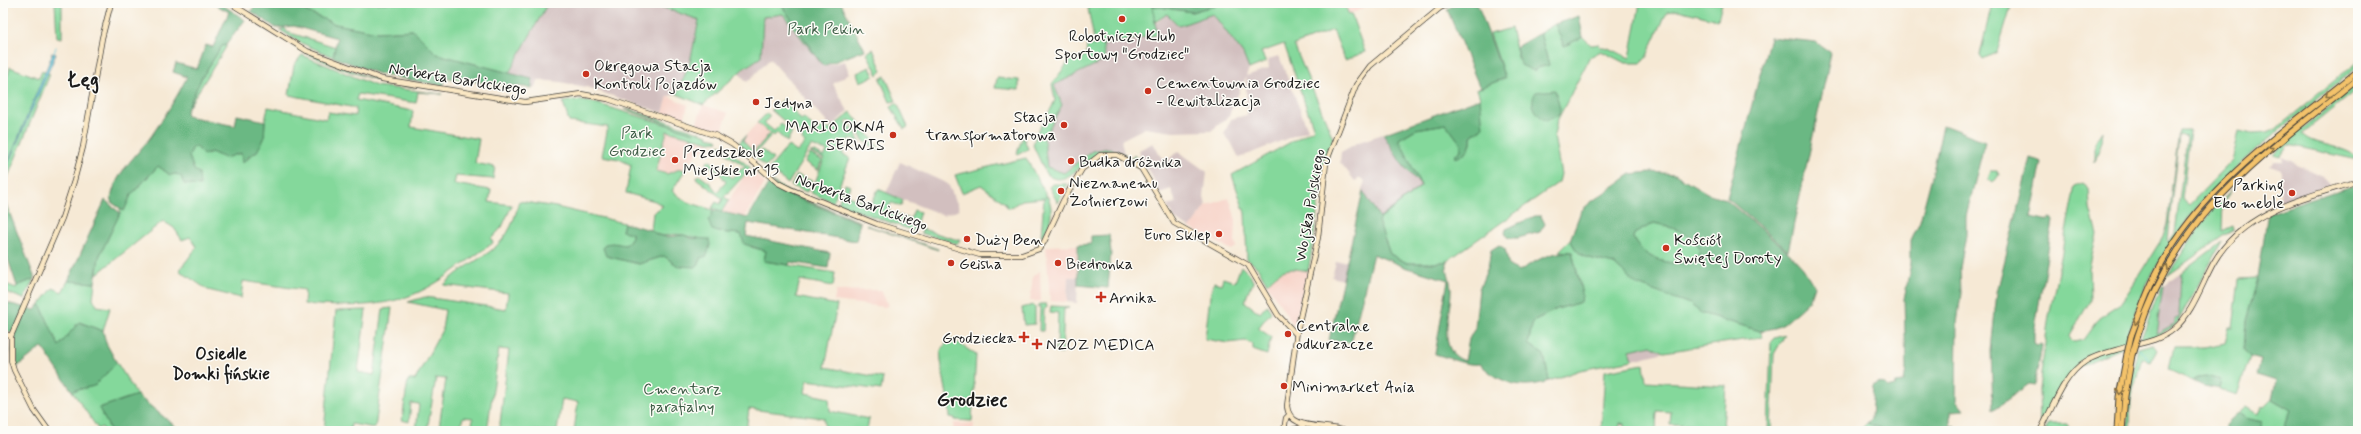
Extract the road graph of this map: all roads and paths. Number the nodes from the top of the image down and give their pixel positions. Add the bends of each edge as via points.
1 (111, 3) edge
2 (230, 3) edge
3 (1451, 3) edge
4 (2358, 71) edge
5 (2358, 78) edge
6 (2358, 181) edge
7 (3, 333) edge
8 (1296, 334) junction
9 (11, 336) junction
10 (2130, 355) junction
11 (1289, 415) junction
12 (1304, 424) junction
13 (49, 431) edge
14 (1284, 431) edge
15 (1288, 431) edge
16 (1345, 431) edge
17 (2040, 431) edge
18 (2116, 431) edge
19 (2122, 431) edge

1 - 9 street via 74,182 62,218
2 - 8 street, Norberta Barlickiego via 308,51 382,79 525,102 571,94 608,99 717,136 733,145 778,183 790,189 877,224 980,255 1015,256 1039,249 1082,169 1100,155 1117,156 1141,168 1174,223 1248,265 1278,315
3 - 8 street, Wojska Polskiego via 1440,8 1370,66 1356,86 1326,163 1318,237
4 -> 10 main road, bridge via 2264,147 2200,209 2156,273 2131,336
10 -> 5 main road, bridge via 2161,276 2188,232 2204,212 2246,170
6 - 17 street via 2281,207 2255,218 2242,227 2222,249 2189,310 2175,329 2156,340 2109,352 2082,364 2069,378
7 - 9 street
8 - 11 street, Wojska Polskiego via 1287,406
9 - 13 street via 10,360 34,410
10 -> 18 main road via 2119,397
10 - 19 main road
11 - 12 street via 1293,420
11 - 14 street, Wojska Polskiego
12 - 15 street via 1303,427
12 - 16 street via 1334,427

